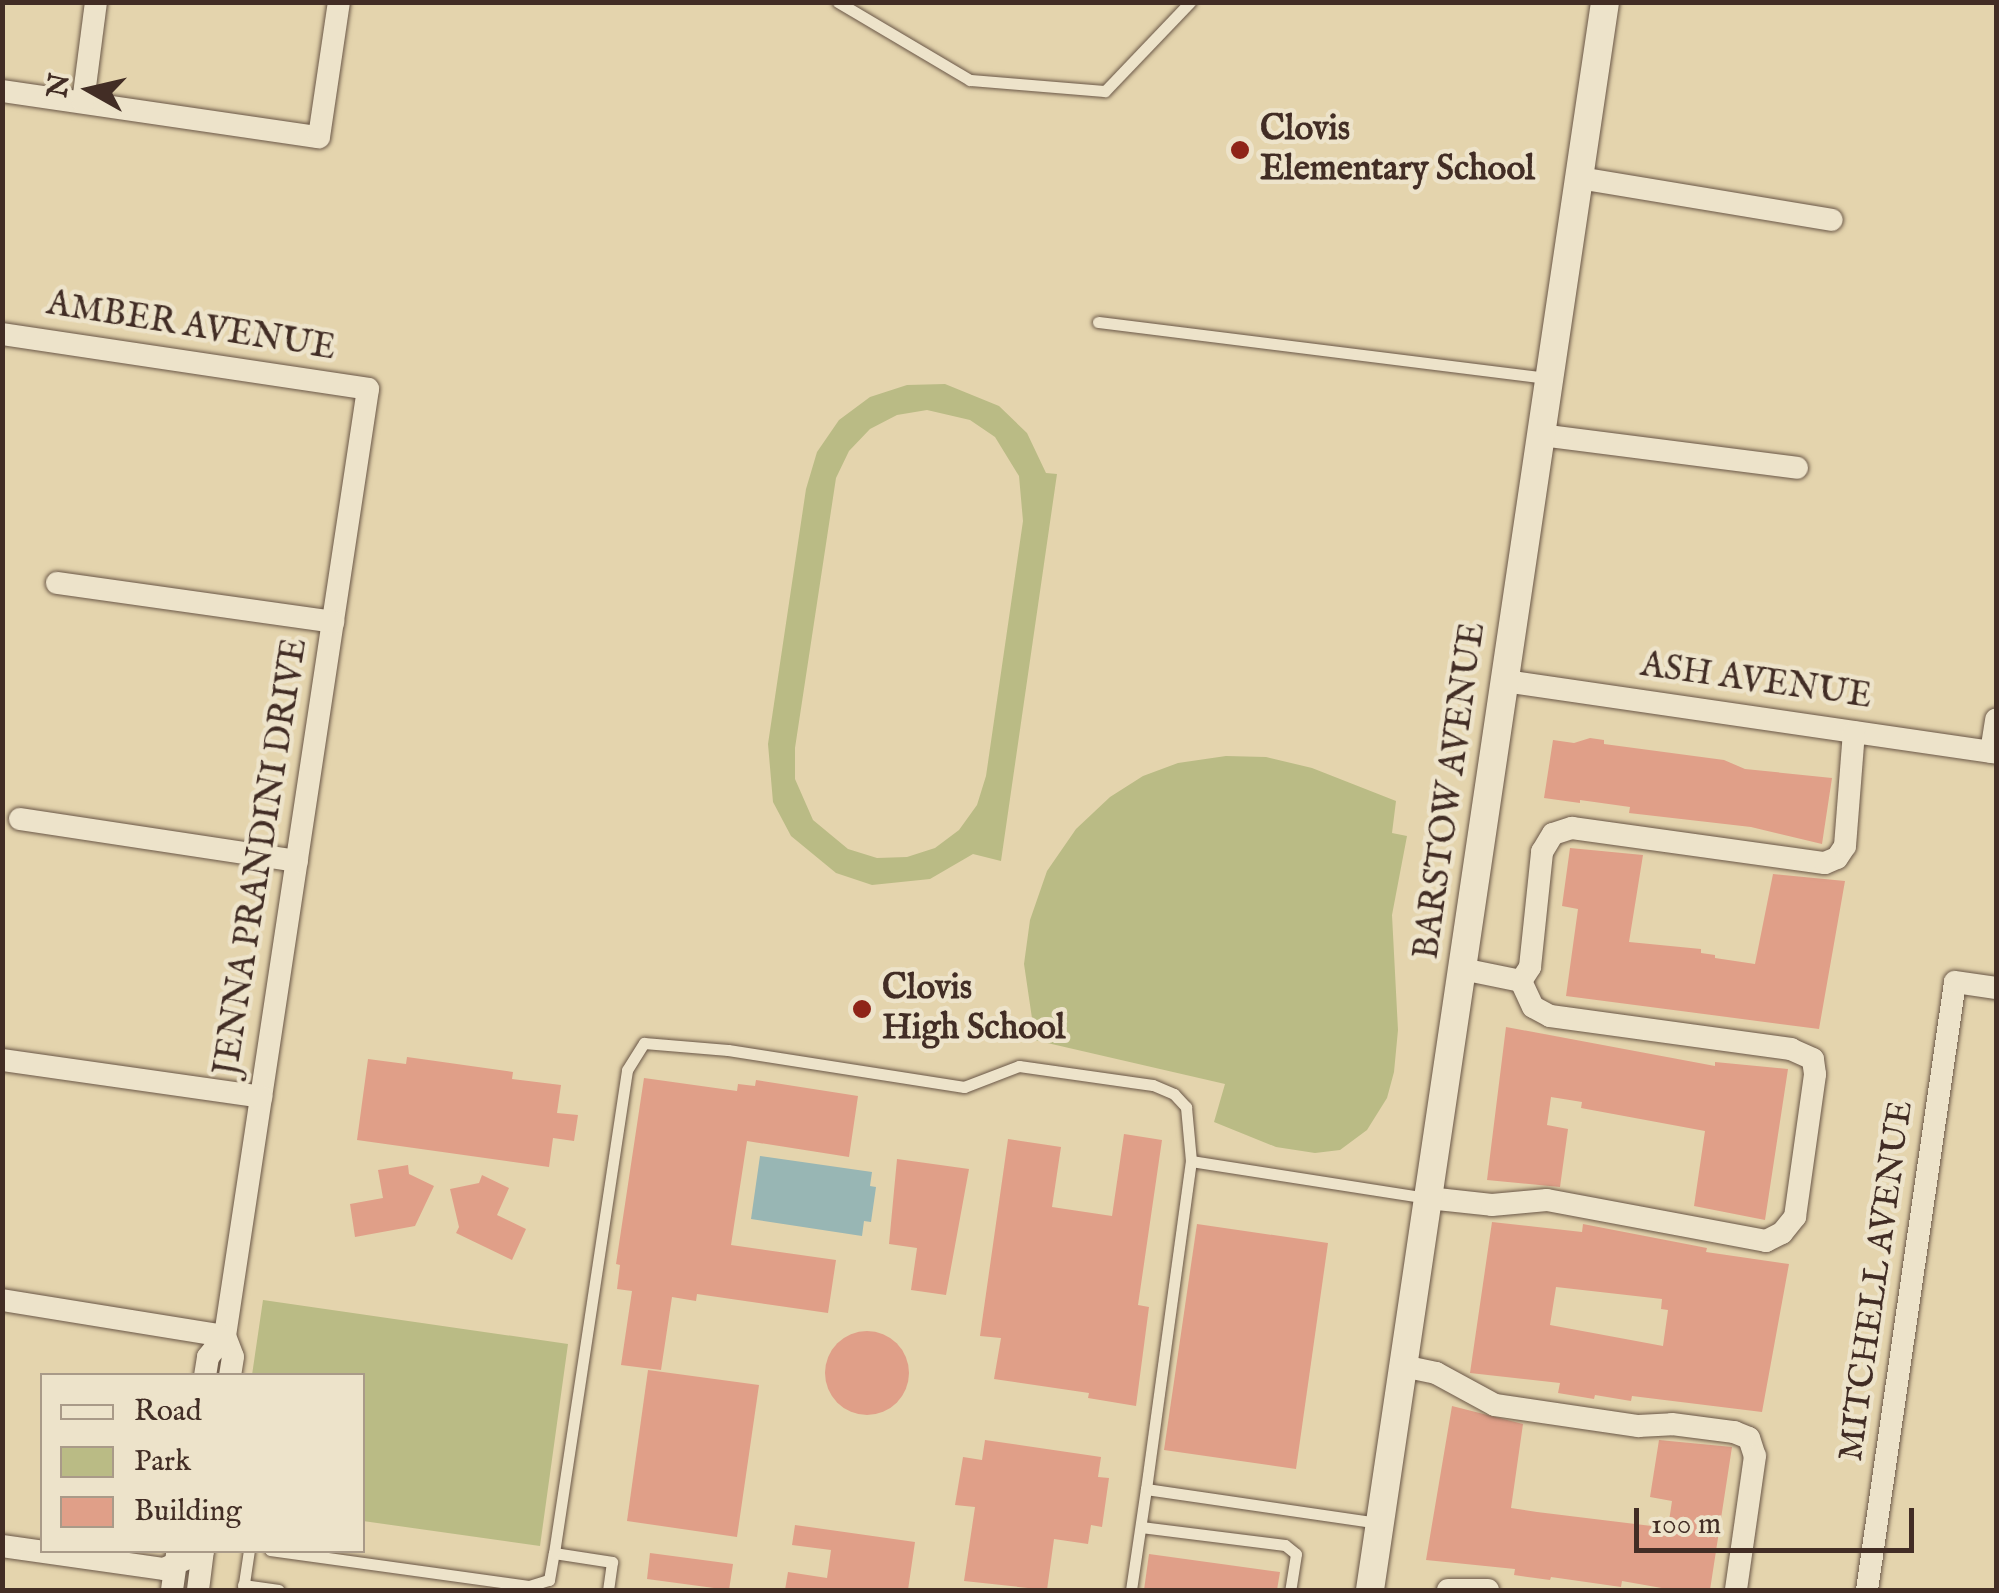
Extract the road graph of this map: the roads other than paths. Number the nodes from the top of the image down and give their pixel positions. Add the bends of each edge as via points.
1 (96, 2) edge
2 (340, 2) edge
3 (838, 2) edge
4 (1190, 2) edge
5 (1605, 2) edge
6 (2, 91) edge
7 (83, 102) junction
8 (1579, 178) junction
9 (1832, 220) dead end
10 (1098, 322) dead end
11 (2, 334) edge
12 (1550, 378) junction
13 (368, 389) joint
14 (1541, 435) junction
15 (1797, 468) dead end
16 (58, 583) dead end
17 (333, 622) junction
18 (1505, 681) junction
19 (1996, 719) edge
20 (1854, 732) junction
21 (1994, 753) edge
22 (20, 819) dead end
23 (297, 861) junction
24 (1462, 969) junction
25 (1522, 981) junction
26 (1996, 988) edge
27 (2, 1060) edge
28 (261, 1096) junction
29 (1192, 1161) junction
30 (1428, 1198) junction
31 (2, 1300) edge
32 (225, 1336) junction
33 (1403, 1366) junction
34 (205, 1373) edge
35 (230, 1373) edge
36 (1146, 1490) junction
37 (1380, 1523) junction
38 (1141, 1527) junction
39 (2, 1546) edge
40 (40, 1551) edge
41 (51, 1553) edge
42 (203, 1553) edge
43 (249, 1553) edge
44 (292, 1553) edge
45 (554, 1553) junction
46 (177, 1558) edge
47 (549, 1585) edge
48 (243, 1588) edge
49 (172, 1590) edge
50 (198, 1590) edge
51 (279, 1590) edge
52 (608, 1590) edge
53 (1131, 1590) edge
54 (1290, 1590) edge
55 (1370, 1590) edge
56 (1448, 1590) edge
57 (1488, 1590) edge
58 (1736, 1590) edge
59 (1867, 1590) edge

1 - 7 street
2 - 7 street via 319,137
3 - 4 lane via 970,80 1105,91
5 - 8 street, BARSTOW AVENUE
6 - 7 street
8 - 9 street
8 - 12 street, BARSTOW AVENUE
10 - 12 lane
11 - 13 street, AMBER AVENUE
12 - 14 street, BARSTOW AVENUE
13 - 17 street, JENNA PRANDINI DRIVE
14 - 15 street
14 - 18 street, BARSTOW AVENUE
16 - 17 street
17 - 23 street, JENNA PRANDINI DRIVE
18 - 20 street, ASH AVENUE
18 - 24 street, BARSTOW AVENUE
19 - 21 street
20 - 21 street, ASH AVENUE
20 - 25 street via 1845,846 1825,863 1572,828 1553,834 1542,852 1530,967
22 - 23 street
23 - 28 street, JENNA PRANDINI DRIVE
24 - 25 street
24 - 30 street, BARSTOW AVENUE
25 - 30 street via 1533,1007 1550,1016 1791,1049 1813,1059 1795,1217 1766,1241 1546,1200 1492,1205
26 - 59 street, MITCHELL AVENUE via 1956,982
27 - 28 street
28 - 32 street, JENNA PRANDINI DRIVE
29 - 30 lane
29 - 36 lane
29 - 45 lane via 1186,1107 1152,1085 1019,1066 951,1086 644,1043 627,1070
30 - 33 street, BARSTOW AVENUE
31 - 32 street
32 - 34 street, JENNA PRANDINI DRIVE via 208,1357
32 - 35 street, JENNA PRANDINI DRIVE
33 - 37 street, BARSTOW AVENUE
33 - 58 street via 1436,1373 1495,1404 1749,1438 1755,1456
36 - 37 lane
36 - 38 lane
37 - 55 street, BARSTOW AVENUE
38 - 53 lane
38 - 54 lane via 1285,1545 1296,1554
39 - 40 street
41 - 46 street via 164,1569
42 - 50 street
43 - 48 lane
44 - 47 lane
45 - 47 lane
45 - 52 lane via 612,1562
46 - 49 street
48 - 51 lane
56 - 57 street

